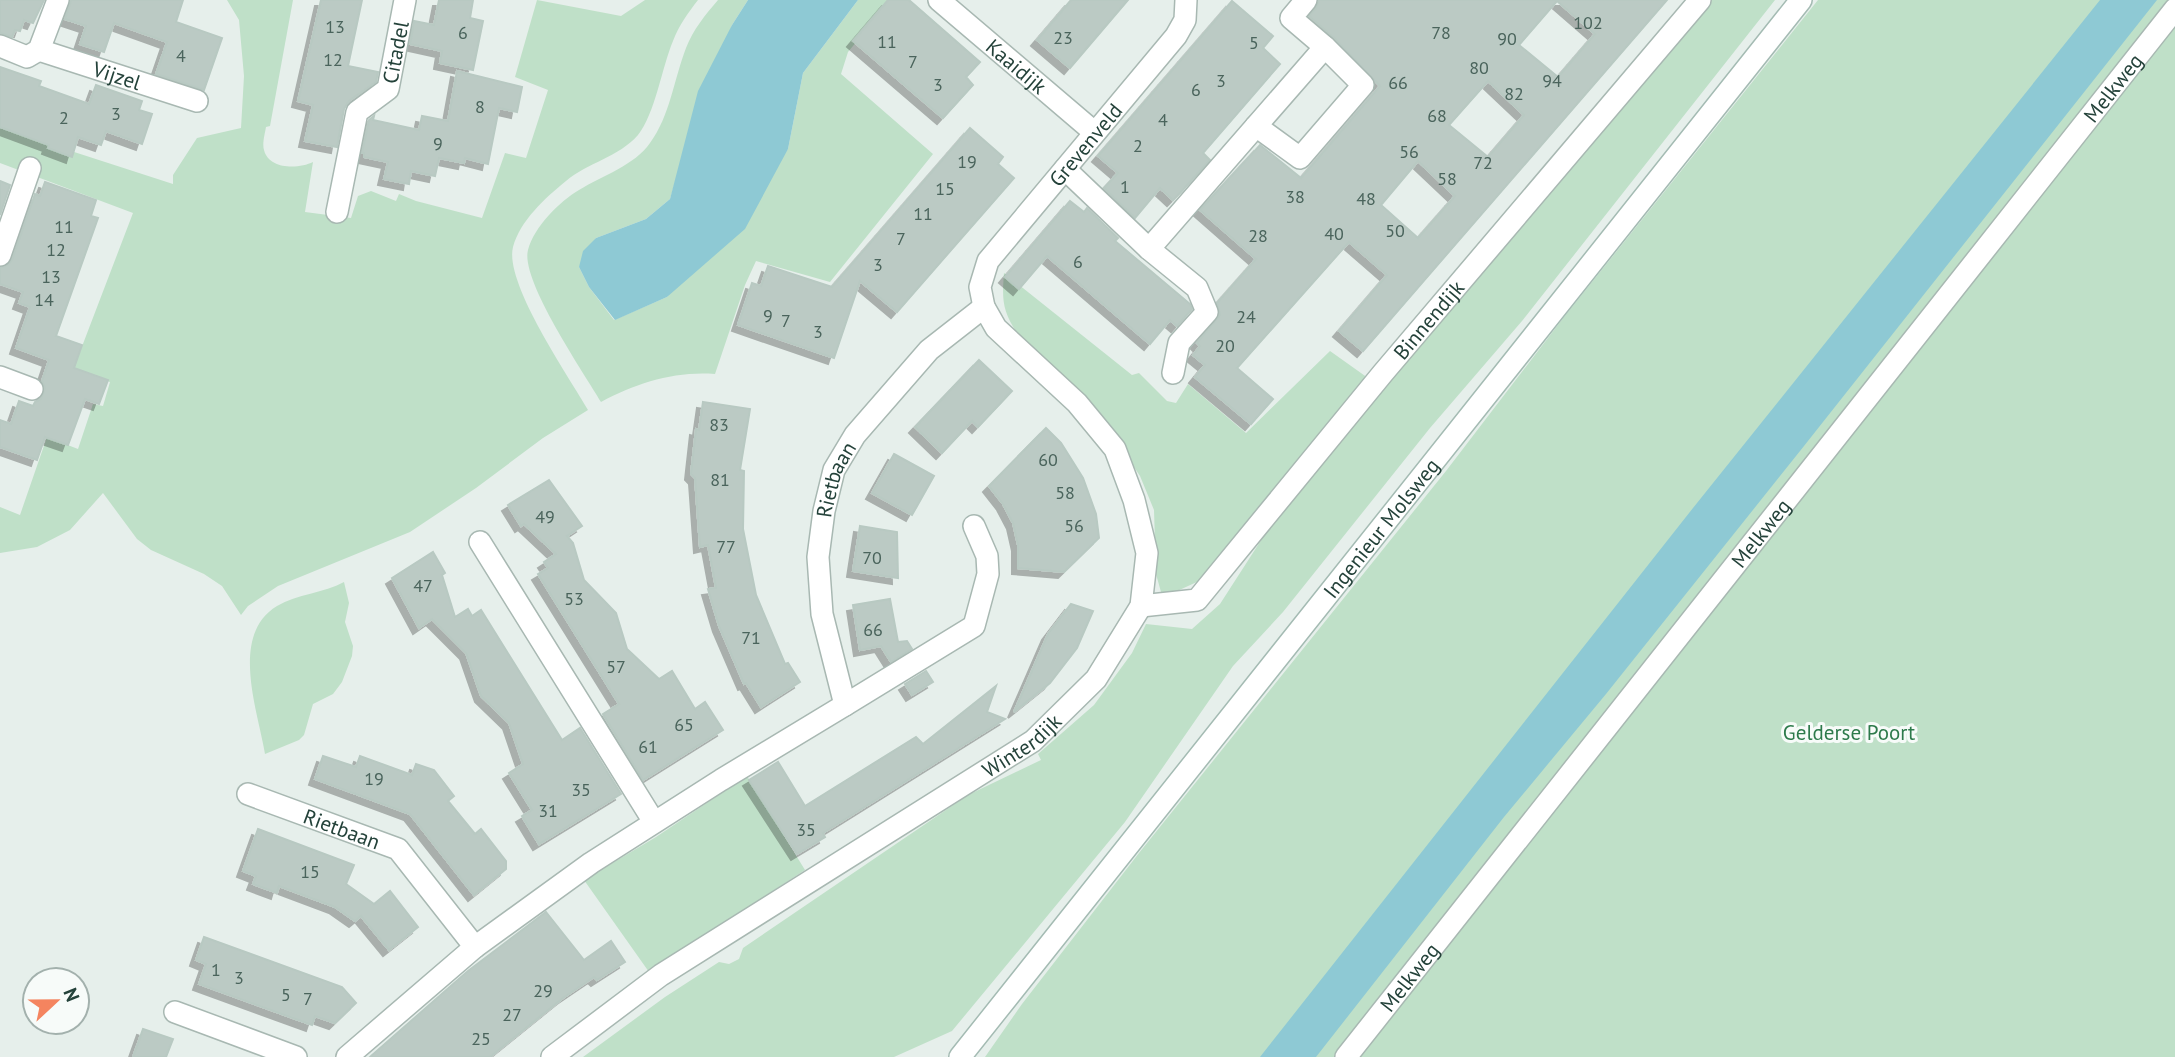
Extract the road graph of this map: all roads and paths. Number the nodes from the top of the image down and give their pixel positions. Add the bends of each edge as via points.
1 (58, 0) edge
2 (405, 0) edge
3 (939, 0) edge
4 (1186, 0) edge
5 (1306, 0) edge
6 (1700, 0) edge
7 (1801, 0) edge
8 (2175, 9) edge
9 (0, 46) edge
10 (1325, 47) junction
11 (39, 50) junction
12 (197, 102) dead end
13 (1256, 126) junction
14 (1094, 132) junction
15 (30, 168) dead end
16 (1065, 169) junction
17 (337, 212) dead end
18 (1149, 249) junction
19 (0, 255) edge
20 (982, 297) junction
21 (1173, 373) dead end
22 (0, 377) edge
23 (32, 389) dead end
24 (974, 526) dead end
25 (480, 542) dead end
26 (1141, 606) junction
27 (845, 705) junction
28 (248, 794) dead end
29 (654, 822) junction
30 (475, 947) junction
31 (175, 1012) dead end
32 (296, 1057) edge
33 (347, 1057) edge
34 (552, 1057) edge
35 (960, 1057) edge
36 (1346, 1057) edge

1 - 11 street
2 - 17 street, Citadel via 388,89 356,112
3 - 14 street, Kaaidijk
4 - 14 street, Grevenveld via 1185,20 1176,36
5 - 10 street via 1291,18
6 - 26 street, Binnendijk via 1197,600
7 - 35 street, Ingenieur Molsweg
8 - 36 street, Melkweg
9 - 11 street, Vijzel via 27,57
10 - 13 street
10 - 13 street via 1363,85 1300,158
11 - 12 street, Vijzel
13 - 18 street
14 - 16 street, Grevenveld
15 - 19 street
16 - 18 street
16 - 20 street, Grevenveld via 988,261
18 - 21 street via 1197,288 1207,312 1179,343
20 - 26 street, Winterdijk via 996,328 1077,403 1115,449 1147,554
20 - 27 street, Rietbaan via 855,435 834,470 818,557 822,614
22 - 23 street
24 - 27 street via 987,556 988,574 974,626
25 - 29 street
26 - 34 street, Winterdijk via 1096,679 1033,741 661,975
27 - 29 street
28 - 30 street, Rietbaan via 398,849
29 - 30 street
30 - 33 street
31 - 32 street

